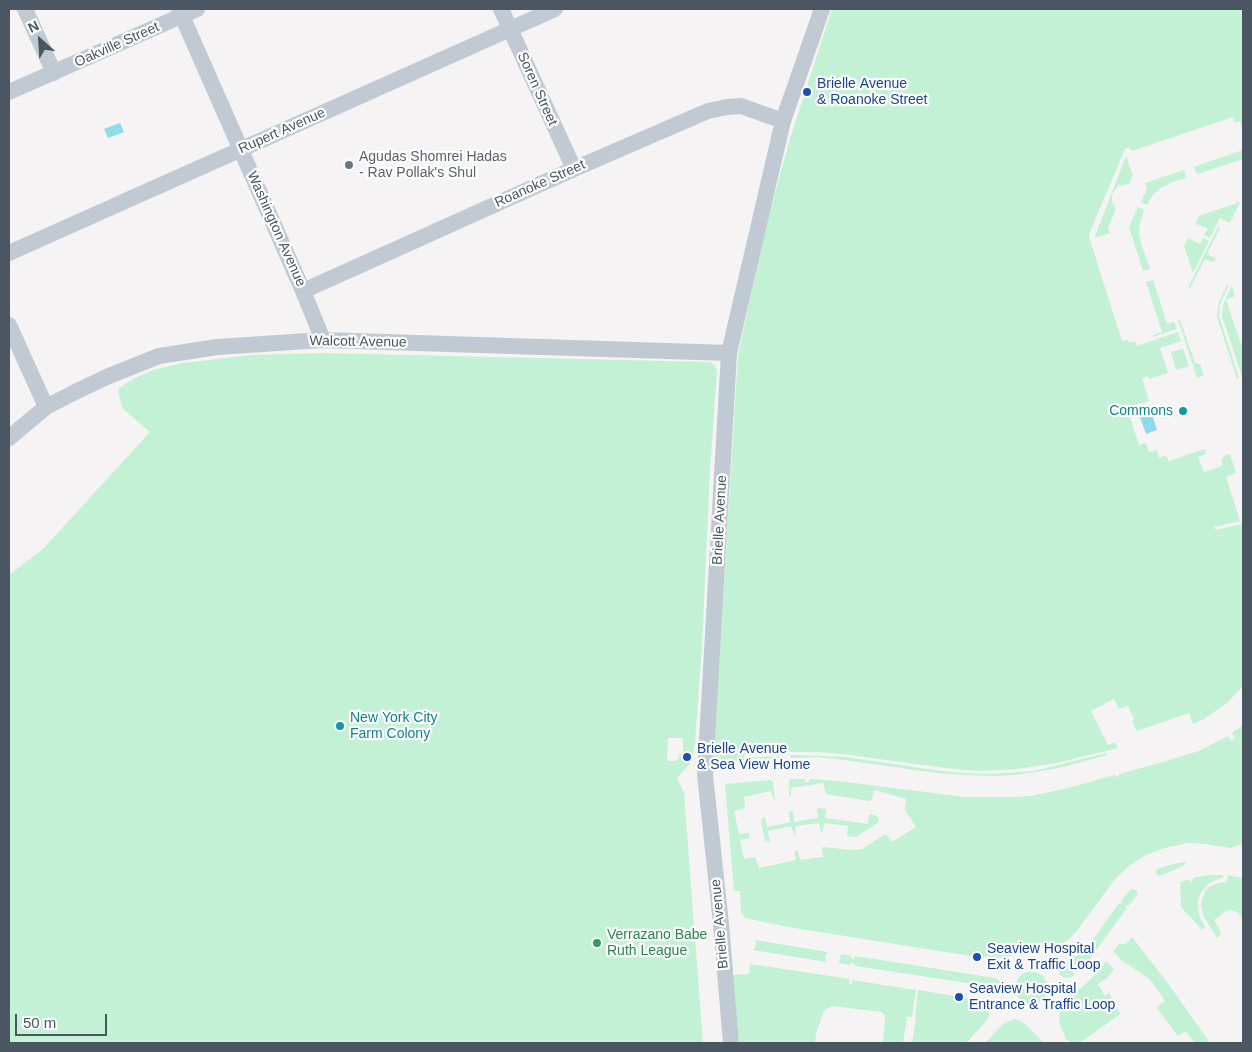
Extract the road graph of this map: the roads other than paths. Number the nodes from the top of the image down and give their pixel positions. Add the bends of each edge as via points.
1 (25, 9) edge
2 (197, 9) edge
3 (501, 9) edge
4 (555, 9) edge
5 (822, 9) edge
6 (180, 12) edge
7 (510, 29) junction
8 (54, 73) junction
9 (9, 92) edge
10 (783, 121) junction
11 (241, 149) junction
12 (574, 169) junction
13 (9, 253) edge
14 (302, 291) junction
15 (9, 327) edge
16 (323, 340) junction
17 (729, 353) junction
18 (46, 407) junction
19 (9, 438) edge
20 (731, 1043) edge

1 - 8 street
2 - 6 street, Oakville Street
3 - 7 street, Soren Street
4 - 7 street, Rupert Avenue
5 - 10 street, Brielle Avenue
6 - 8 street, Oakville Street
6 - 11 street, Washington Avenue
7 - 11 street, Rupert Avenue
7 - 12 street, Soren Street
8 - 9 street, Oakville Street
10 - 12 street, Roanoke Street via 741,106 708,111
10 - 17 street, Brielle Avenue
11 - 13 street, Rupert Avenue
11 - 14 street, Washington Avenue
12 - 14 street, Roanoke Street
14 - 16 street, Washington Avenue
15 - 18 street
16 - 17 street, Walcott Avenue
16 - 18 street, Walcott Avenue via 217,347 159,356
17 - 20 street, Brielle Avenue via 705,776
18 - 19 street, Walcott Avenue

